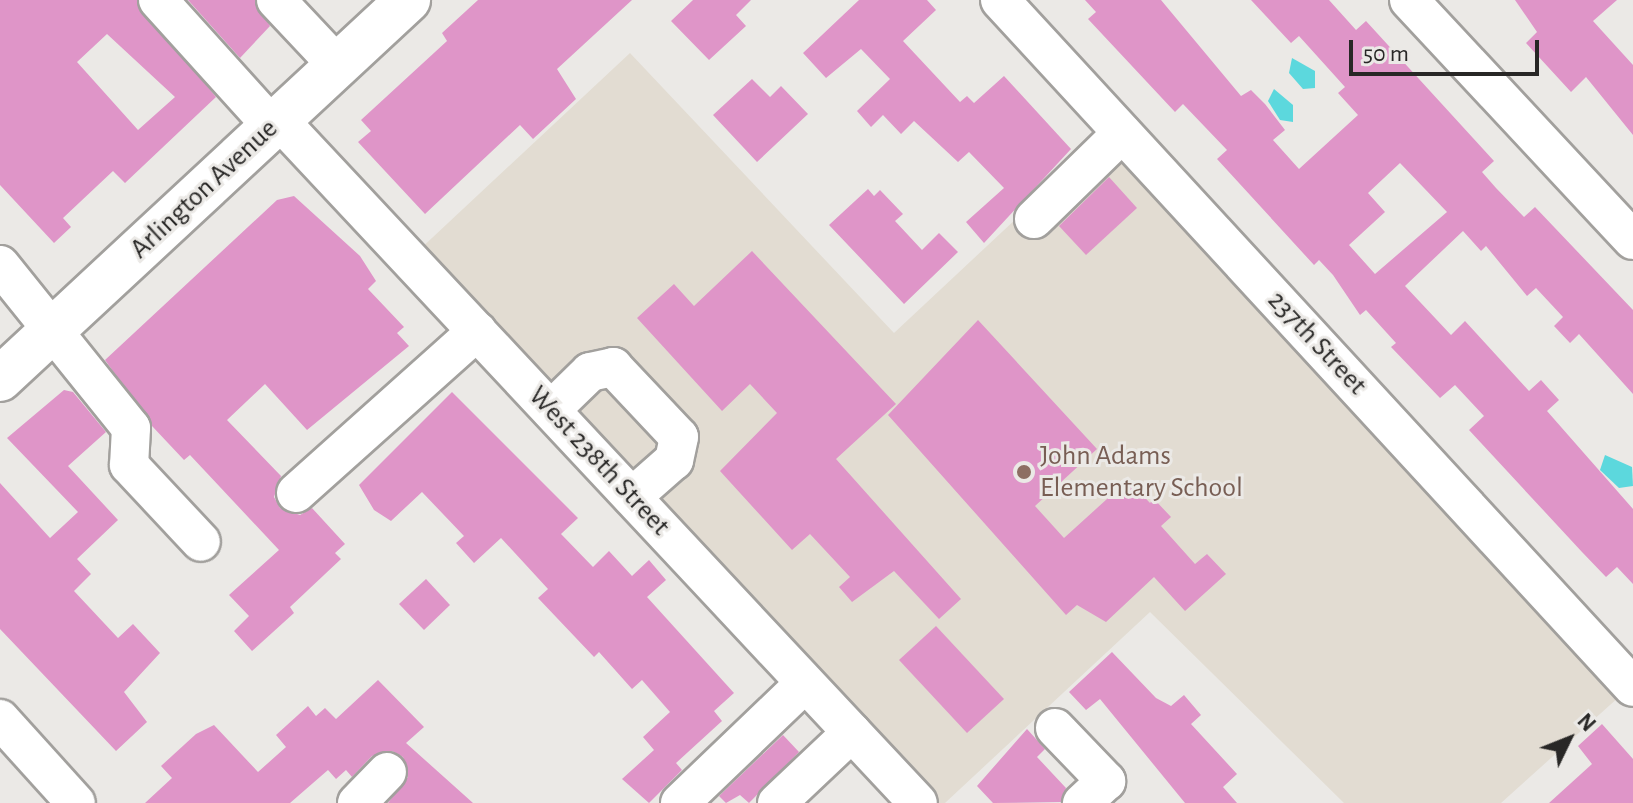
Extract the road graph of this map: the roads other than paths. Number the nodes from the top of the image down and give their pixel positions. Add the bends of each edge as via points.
1 (158, 0) edge
2 (276, 0) edge
3 (408, 0) edge
4 (1000, 0) edge
5 (1409, 0) edge
6 (338, 66) junction
7 (276, 123) junction
8 (1122, 133) junction
9 (1034, 219) dead end
10 (1633, 240) edge
11 (0, 265) edge
12 (56, 327) junction
13 (477, 331) junction
14 (0, 379) edge
15 (551, 410) junction
16 (296, 493) dead end
17 (632, 497) junction
18 (201, 542) dead end
19 (805, 683) junction
20 (1633, 687) edge
21 (0, 719) edge
22 (1055, 728) dead end
23 (852, 732) junction
24 (387, 772) dead end
25 (76, 803) edge
26 (357, 803) edge
27 (680, 803) edge
28 (777, 803) edge
29 (918, 803) edge
30 (1082, 803) edge

1 - 7 street, West 238th Street
2 - 6 street
3 - 6 main road, Arlington Avenue
4 - 8 street, 237th Street
5 - 10 street
6 - 7 main road, Arlington Avenue
7 - 12 main road, Arlington Avenue
7 - 13 street, West 238th Street
8 - 9 street
8 - 20 street, 237th Street
11 - 12 street
12 - 14 main road, Arlington Avenue
12 - 18 street via 72,362 131,428 129,465
13 - 15 street, West 238th Street
13 - 16 street
15 - 17 street, West 238th Street
15 - 17 street via 590,372 613,367 679,437 674,460
17 - 19 street, West 238th Street
19 - 23 street, West 238th Street
19 - 27 street
21 - 25 street
22 - 30 street via 1106,781
23 - 28 street
23 - 29 street, West 238th Street
24 - 26 street

